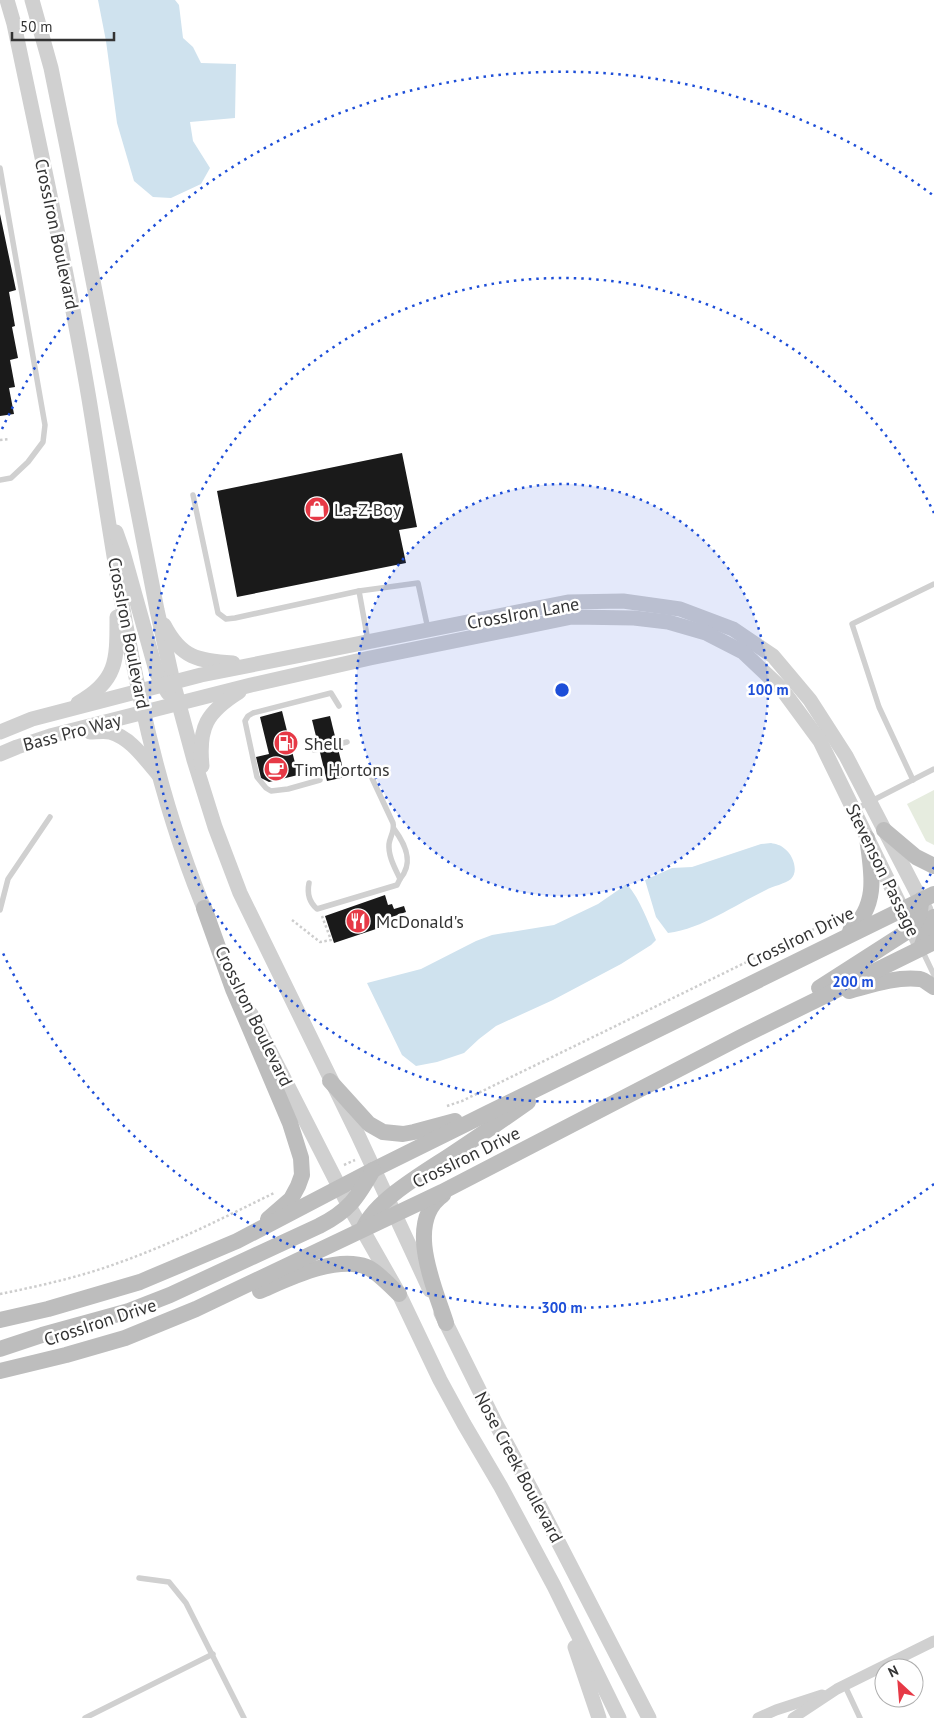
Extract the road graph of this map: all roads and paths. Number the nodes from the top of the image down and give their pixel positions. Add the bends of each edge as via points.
1 (7, 0) edge
2 (32, 0) edge
3 (0, 168) edge
4 (10, 439) dead end
5 (0, 440) edge
6 (0, 480) edge
7 (193, 495) dead end
8 (108, 510) junction
9 (116, 572) junction
10 (934, 584) edge
11 (359, 591) junction
12 (157, 610) junction
13 (428, 630) junction
14 (368, 642) junction
15 (431, 646) junction
16 (370, 658) junction
17 (252, 665) junction
18 (168, 684) junction
19 (251, 685) junction
20 (140, 692) junction
21 (178, 703) junction
22 (339, 706) dead end
23 (61, 712) junction
24 (144, 713) junction
25 (68, 731) junction
26 (0, 732) edge
27 (347, 742) dead end
28 (314, 750) dead end
29 (0, 754) edge
30 (846, 756) joint
31 (832, 764) joint
32 (934, 769) edge
33 (371, 776) dead end
34 (161, 778) junction
35 (320, 780) dead end
36 (913, 780) junction
37 (204, 792) junction
38 (870, 802) junction
39 (854, 810) junction
40 (50, 817) dead end
41 (394, 829) junction
42 (884, 830) junction
43 (867, 838) junction
44 (934, 866) edge
45 (400, 879) junction
46 (309, 883) dead end
47 (928, 897) edge
48 (204, 908) junction
49 (320, 909) junction
50 (902, 909) junction
51 (0, 910) edge
52 (847, 912) dead end
53 (292, 920) dead end
54 (933, 921) edge
55 (911, 929) junction
56 (844, 937) junction
57 (927, 945) edge
58 (934, 975) edge
59 (934, 987) edge
60 (815, 1000) junction
61 (759, 1028) junction
62 (595, 1060) junction
63 (330, 1081) junction
64 (520, 1097) junction
65 (439, 1109) dead end
66 (366, 1154) junction
67 (373, 1170) junction
68 (331, 1171) junction
69 (300, 1182) junction
70 (458, 1184) junction
71 (340, 1188) junction
72 (349, 1206) junction
73 (391, 1207) junction
74 (362, 1230) junction
75 (237, 1241) junction
76 (0, 1294) edge
77 (399, 1294) junction
78 (0, 1320) edge
79 (446, 1323) junction
80 (0, 1349) edge
81 (1, 1371) edge
82 (139, 1578) dead end
83 (554, 1586) junction
84 (934, 1641) edge
85 (213, 1654) junction
86 (841, 1688) junction
87 (649, 1717) edge
88 (85, 1718) edge
89 (244, 1718) edge
90 (598, 1718) edge
91 (619, 1718) edge
92 (758, 1718) edge
93 (793, 1718) edge
94 (860, 1718) edge

1 - 8 street, CrossIron Boulevard via 80,343
2 - 12 street, CrossIron Boulevard via 68,147
3 - 6 lane via 45,425 43,442 28,462 11,478
4 - 5 path
7 - 11 lane via 218,613 226,619
8 - 9 street, CrossIron Boulevard
8 - 18 street via 123,552 154,667
9 - 20 street, CrossIron Boulevard
9 - 23 street via 116,646 112,668 95,692
10 - 36 lane via 852,624 878,707
11 - 13 lane via 418,583
11 - 14 lane
12 - 17 street via 176,646 185,653 200,659
12 - 18 street, CrossIron Boulevard
13 - 14 street, CrossIron Lane
13 - 15 lane
13 - 30 street, CrossIron Lane via 568,602 623,601 680,609 733,629 773,656 810,700
14 - 16 lane
14 - 17 street, CrossIron Lane
15 - 16 street, CrossIron Lane
15 - 31 street, CrossIron Lane via 572,618 634,618 668,622 706,633 743,652 780,688 820,741
16 - 19 street, CrossIron Lane
17 - 18 street, CrossIron Lane
18 - 20 street, Bass Pro Way
18 - 21 street
19 - 21 street, CrossIron Lane
19 - 37 street via 226,700 206,722 201,736
20 - 23 street, Bass Pro Way
20 - 24 street, CrossIron Boulevard
21 - 24 street, Bass Pro Way
21 - 37 street, CrossIron Boulevard
22 - 35 lane via 331,693 253,713 245,721 258,777 266,788 280,790
23 - 26 street, Bass Pro Way
24 - 25 street, Bass Pro Way
24 - 34 street, CrossIron Boulevard
25 - 29 street, Bass Pro Way
25 - 34 street via 109,732 124,738
27 - 28 lane
30 - 38 street, Stevenson Passage
31 - 39 street, Stevenson Passage
32 - 36 lane
33 - 41 lane
34 - 48 street, CrossIron Boulevard via 182,850
36 - 38 lane
37 - 63 street, CrossIron Boulevard via 240,893
38 - 39 lane
38 - 42 street, Stevenson Passage
39 - 43 street, Stevenson Passage
40 - 51 lane via 8,879
41 - 45 lane via 390,856
41 - 45 lane via 407,855 408,867
42 - 44 main road via 916,857
42 - 47 street, Stevenson Passage
43 - 50 street, Stevenson Passage
43 - 56 main road via 872,877 870,899 857,925
45 - 49 lane via 397,885
46 - 49 lane via 310,900
47 - 50 main road, CrossIron Drive
47 - 54 street, Stevenson Passage
47 - 55 main road
48 - 68 street, CrossIron Boulevard via 246,1005
48 - 69 main road via 297,1141 301,1158
49 - 53 path via 331,940 320,942
50 - 55 street, Stevenson Passage
50 - 56 main road, CrossIron Drive
52 - 65 path via 462,1101
54 - 57 main road
55 - 57 street, Stevenson Passage
55 - 61 main road
56 - 62 main road, CrossIron Drive
57 - 58 lane, Stevenson Passage
57 - 60 main road, CrossIron Drive
59 - 60 main road via 922,979 889,981
60 - 61 main road, CrossIron Drive
61 - 70 main road, CrossIron Drive
62 - 64 main road, CrossIron Drive
62 - 73 main road via 536,1097
63 - 64 main road via 369,1124 383,1132 403,1134 466,1117
63 - 66 street, CrossIron Boulevard
64 - 67 main road, CrossIron Drive
66 - 67 street, CrossIron Boulevard
66 - 68 path
67 - 71 main road, CrossIron Drive
67 - 72 main road
67 - 73 street, CrossIron Boulevard
68 - 71 street, CrossIron Boulevard
69 - 75 main road via 291,1199
69 - 76 path via 123,1261
70 - 73 main road, CrossIron Drive
70 - 79 main road via 431,1206 424,1225 425,1255
71 - 72 street, CrossIron Boulevard
71 - 75 main road, CrossIron Drive
72 - 74 street, CrossIron Boulevard
72 - 80 main road via 337,1217 170,1296
73 - 74 main road via 368,1218
73 - 79 street, Nose Creek Boulevard
74 - 77 street, Nose Creek Boulevard
74 - 81 main road, CrossIron Drive via 196,1309 126,1338
75 - 78 main road, CrossIron Drive via 140,1282
77 - 81 main road via 366,1267 334,1264 301,1274 126,1347 24,1373
77 - 83 street, Nose Creek Boulevard via 452,1402
79 - 87 street, Nose Creek Boulevard
82 - 85 lane via 169,1582 186,1603
83 - 90 street
83 - 91 street, Nose Creek Boulevard
84 - 86 street
85 - 88 lane
85 - 89 lane
86 - 92 street
86 - 93 street
86 - 94 lane

